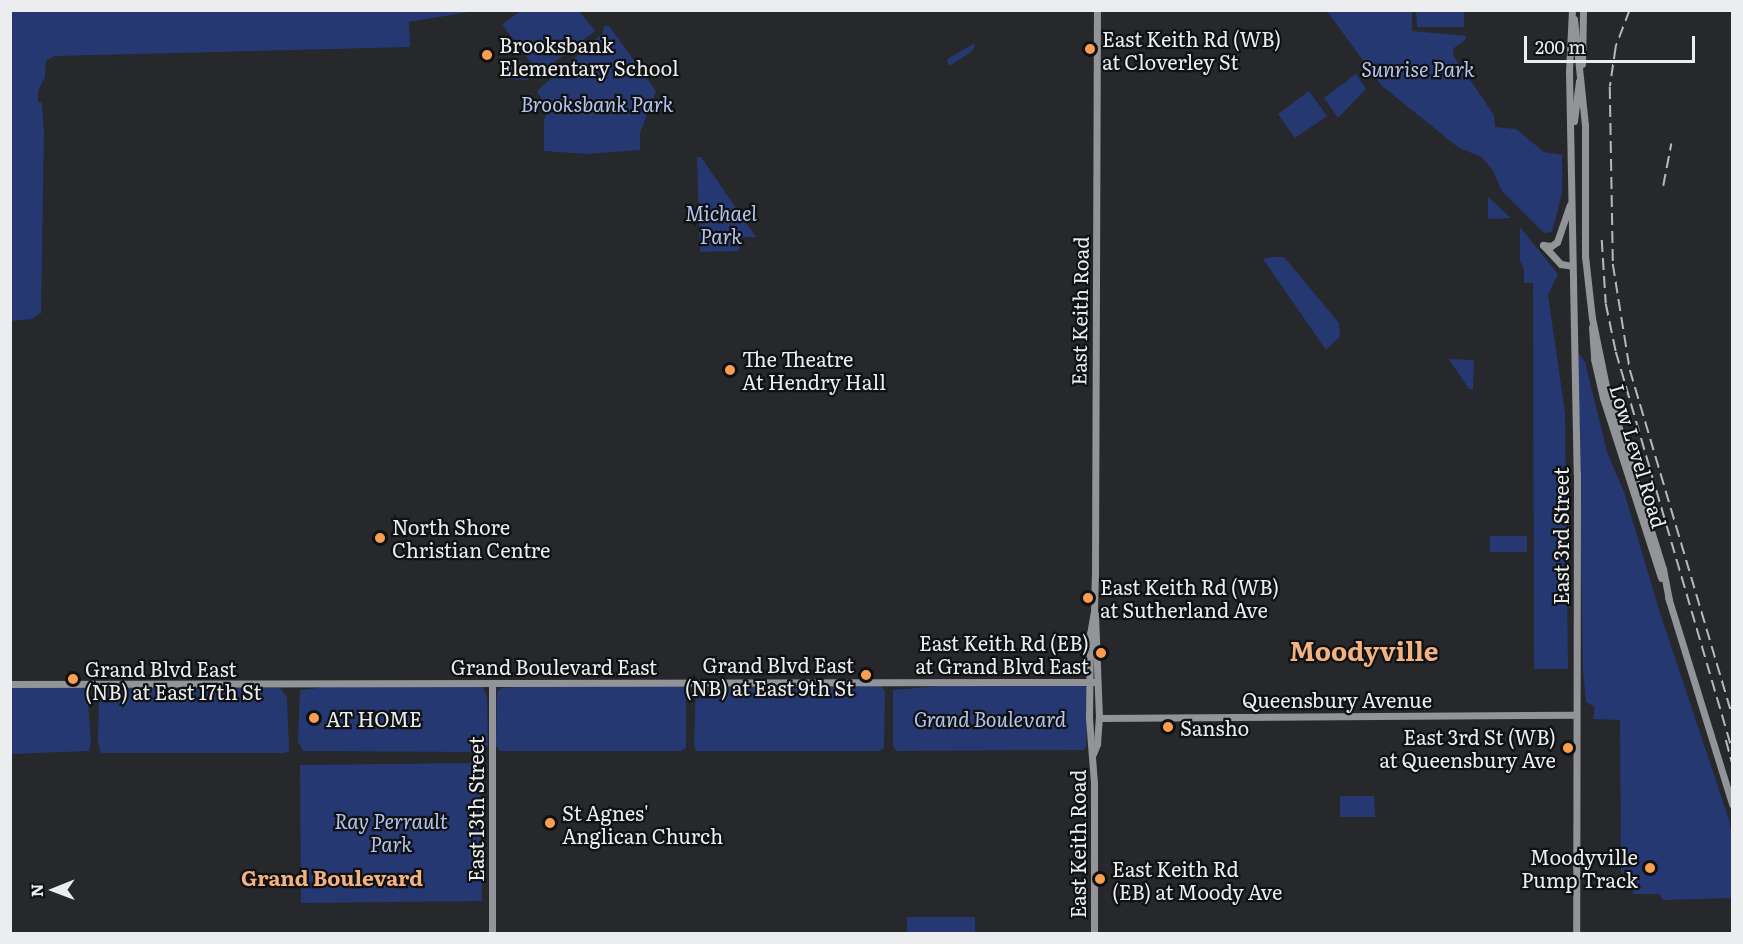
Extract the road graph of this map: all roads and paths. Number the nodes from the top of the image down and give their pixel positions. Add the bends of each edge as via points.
1 (1097, 10) edge
2 (1572, 10) edge
3 (1583, 10) edge
4 (1581, 75) junction
5 (1571, 138) junction
6 (1571, 202) junction
7 (1572, 266) junction
8 (1093, 682) junction
9 (492, 683) junction
10 (10, 684) edge
11 (1089, 700) junction
12 (1576, 715) junction
13 (1098, 718) junction
14 (1090, 731) junction
15 (1093, 754) junction
16 (1732, 804) edge
17 (492, 933) edge
18 (1094, 933) edge
19 (1576, 933) edge

1 - 8 main road, East Keith Road via 1094,612 1090,634
2 - 4 main road
2 - 5 main road, East 3rd Street
3 - 4 main road
4 - 5 main road, East 3rd Street
4 - 16 main road, Low Level Road via 1585,256 1594,359
5 - 6 main road, East 3rd Street
6 - 7 main road, East 3rd Street
6 - 7 main road via 1557,242 1543,245 1561,264
7 - 12 main road, East 3rd Street
8 - 9 main road, Grand Boulevard East
8 - 11 main road, East Keith Road
8 - 13 main road, East Keith Road
9 - 10 main road, Grand Boulevard East
9 - 17 main road, East 13th Street
11 - 13 main road
11 - 14 main road, East Keith Road
12 - 13 main road, Queensbury Avenue
12 - 19 main road, East 3rd Street
13 - 14 main road
13 - 15 main road, East Keith Road
14 - 15 main road, East Keith Road
15 - 18 main road, East Keith Road

